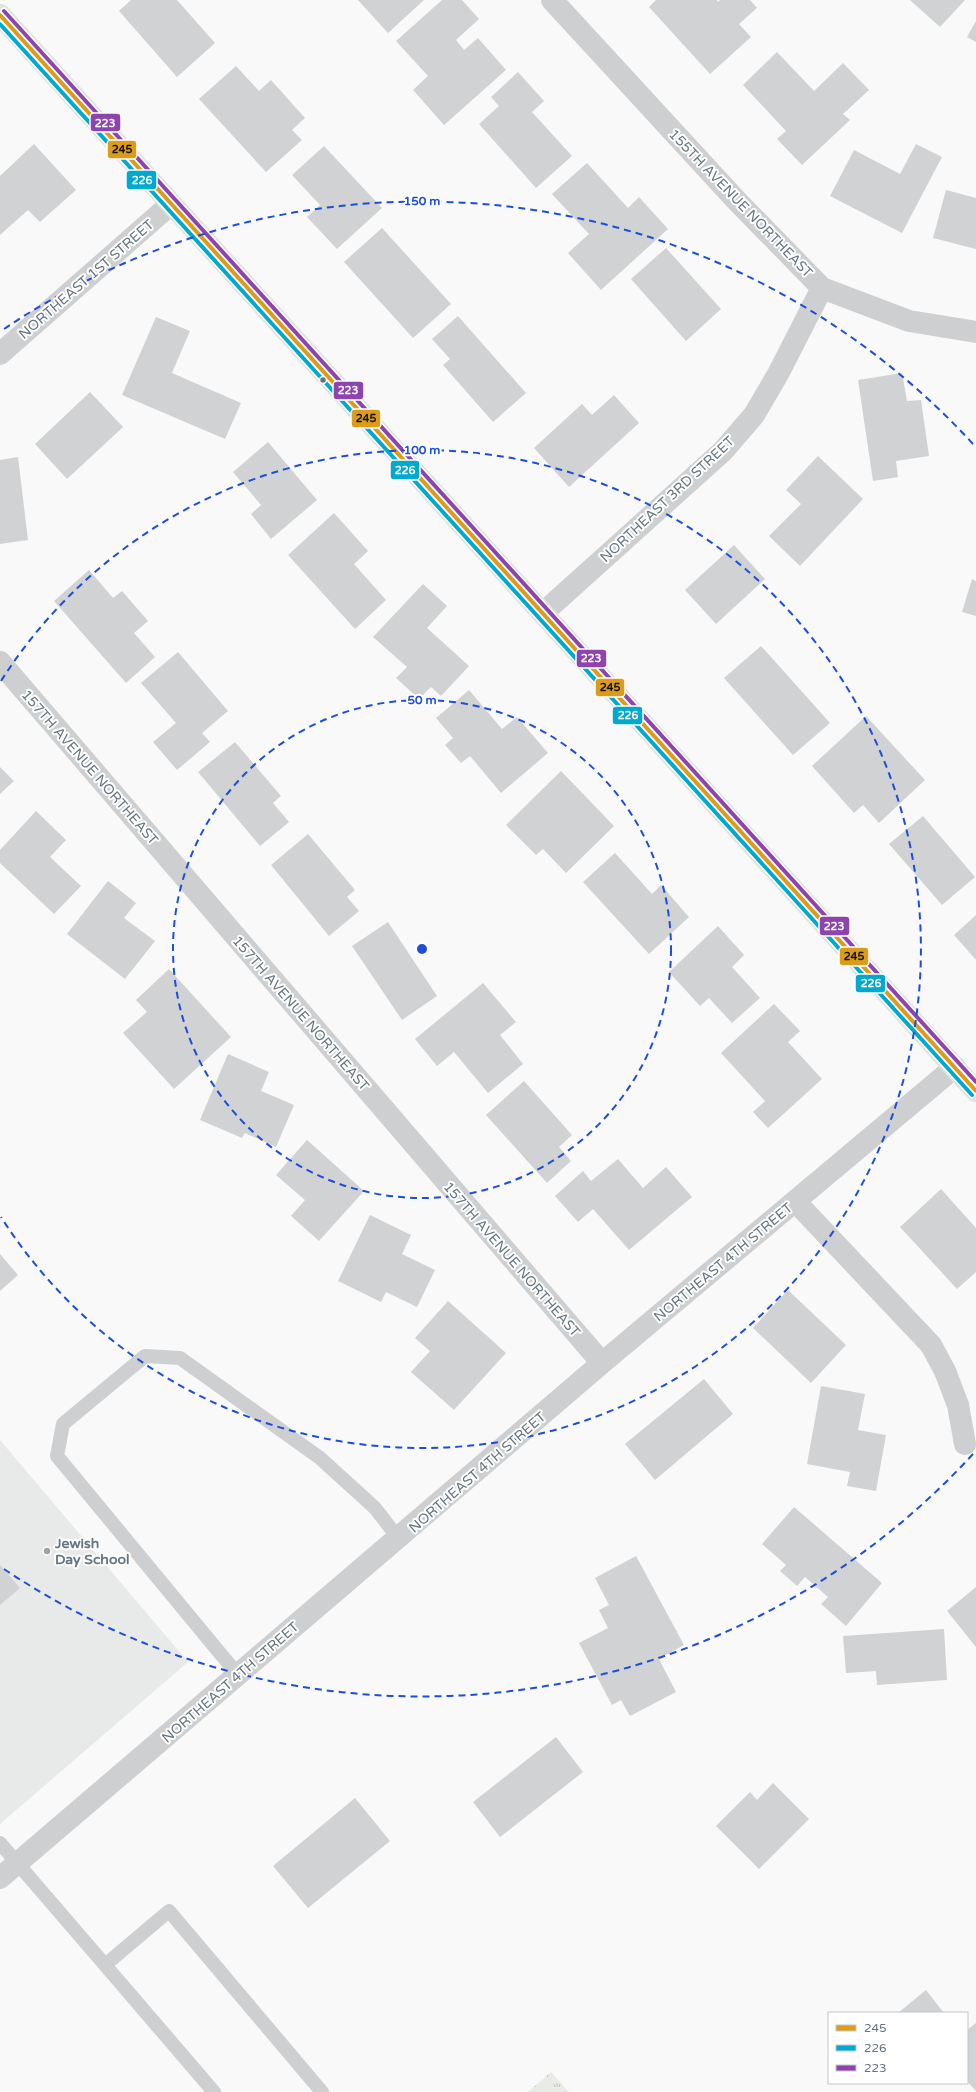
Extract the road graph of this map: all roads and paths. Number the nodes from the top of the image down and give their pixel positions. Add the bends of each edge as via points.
1 (552, 0) edge
2 (0, 15) edge
3 (171, 204) junction
4 (822, 288) junction
5 (976, 332) edge
6 (0, 354) edge
7 (543, 613) junction
8 (0, 662) edge
9 (955, 1067) junction
10 (976, 1091) edge
11 (795, 1201) junction
12 (602, 1363) junction
13 (965, 1444) dead end
14 (399, 1539) junction
15 (238, 1675) junction
16 (0, 1843) edge
17 (18, 1863) junction
18 (0, 1878) edge
19 (105, 1965) junction
20 (214, 2092) edge
21 (322, 2092) edge

1 - 4 street, 155TH AVENUE NORTHEAST via 736,200
2 - 3 street
3 - 6 street, NORTHEAST 1ST STREET
3 - 7 street
4 - 5 street, 155TH AVENUE NORTHEAST via 908,321
4 - 7 street, NORTHEAST 3RD STREET via 754,415 722,451
7 - 9 street
8 - 12 street, 157TH AVENUE NORTHEAST
9 - 10 street
9 - 11 street, NORTHEAST 4TH STREET
11 - 12 street, NORTHEAST 4TH STREET
11 - 13 street via 931,1345 946,1371 958,1405
12 - 14 street, NORTHEAST 4TH STREET
14 - 15 street, NORTHEAST 4TH STREET
14 - 15 lane via 375,1508 320,1458 180,1358 145,1356 63,1424 57,1456
15 - 17 street, NORTHEAST 4TH STREET
16 - 17 lane
17 - 18 street, NORTHEAST 4TH STREET
17 - 19 lane
19 - 20 lane
19 - 21 lane via 169,1911

